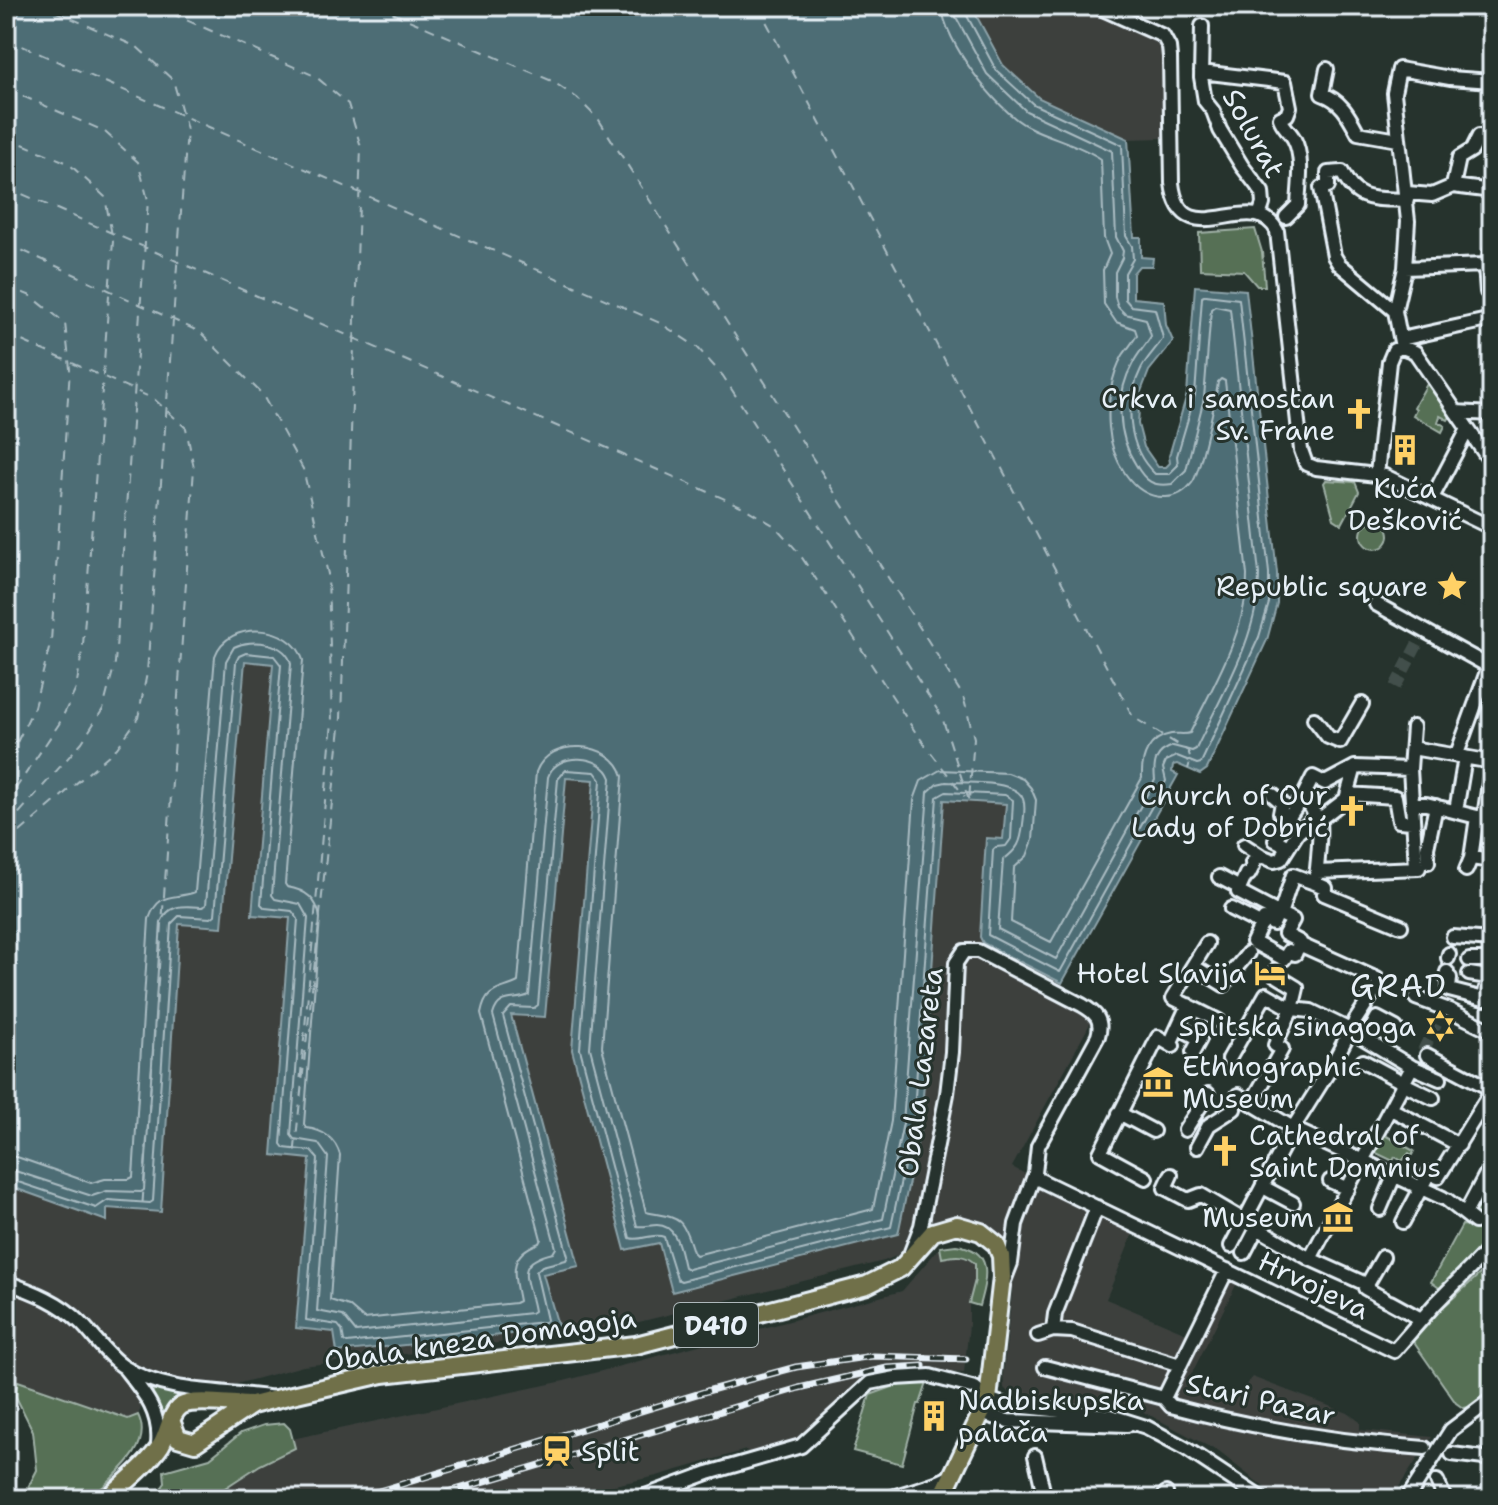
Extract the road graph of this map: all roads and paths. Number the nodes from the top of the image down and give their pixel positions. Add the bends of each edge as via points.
1 (1096, 6) edge
2 (1202, 26) dead end
3 (1327, 69) dead end
4 (1201, 72) junction
5 (1492, 81) edge
6 (1479, 136) dead end
7 (1398, 140) junction
8 (1453, 186) junction
9 (1492, 191) edge
10 (1407, 197) junction
11 (1259, 216) junction
12 (1286, 217) dead end
13 (1492, 248) edge
14 (1485, 265) junction
15 (1405, 268) junction
16 (1492, 292) edge
17 (1395, 311) junction
18 (1492, 319) edge
19 (1401, 343) junction
20 (1456, 412) junction
21 (1492, 414) edge
22 (1468, 429) junction
23 (1492, 464) edge
24 (1377, 474) junction
25 (1432, 498) junction
26 (1492, 528) edge
27 (1376, 604) dead end
28 (1490, 667) edge
29 (1362, 704) dead end
30 (1314, 719) dead end
31 (1413, 727) dead end
32 (1412, 748) junction
33 (1461, 756) junction
34 (1492, 763) edge
35 (1355, 767) junction
36 (1410, 769) junction
37 (1348, 794) junction
38 (1273, 795) dead end
39 (1304, 795) junction
40 (1412, 804) junction
41 (1436, 806) junction
42 (1456, 811) junction
43 (1477, 817) junction
44 (1318, 818) junction
45 (1287, 820) junction
46 (1412, 822) junction
47 (1244, 845) dead end
48 (1285, 850) junction
49 (1261, 856) junction
50 (1492, 861) edge
51 (1421, 866) junction
52 (1219, 877) dead end
53 (1316, 877) junction
54 (1240, 888) junction
55 (1231, 909) dead end
56 (1279, 914) junction
57 (1262, 925) junction
58 (1401, 926) dead end
59 (1453, 937) dead end
60 (1492, 940) edge
61 (1207, 943) dead end
62 (1299, 944) junction
63 (1248, 953) dead end
64 (1469, 960) dead end
65 (1491, 960) edge
66 (1448, 961) dead end
67 (1193, 966) junction
68 (1276, 970) dead end
69 (1469, 974) dead end
70 (1416, 998) dead end
71 (1478, 998) junction
72 (1188, 1005) junction
73 (1293, 1005) junction
74 (1470, 1020) junction
75 (1219, 1021) dead end
76 (1353, 1025) junction
77 (1178, 1027) junction
78 (1396, 1028) dead end
79 (1492, 1031) edge
80 (1366, 1039) junction
81 (1193, 1052) dead end
82 (1229, 1059) dead end
83 (1363, 1061) dead end
84 (1416, 1068) junction
85 (1440, 1079) dead end
86 (1404, 1083) junction
87 (1491, 1090) edge
88 (1208, 1094) dead end
89 (1238, 1095) dead end
90 (1254, 1097) junction
91 (1433, 1098) dead end
92 (1234, 1109) dead end
93 (1391, 1109) junction
94 (1119, 1113) junction
95 (1457, 1119) dead end
96 (1470, 1126) junction
97 (1153, 1131) dead end
98 (1293, 1131) junction
99 (1182, 1136) dead end
100 (1459, 1145) junction
101 (1197, 1147) dead end
102 (1362, 1162) junction
103 (1492, 1163) edge
104 (1395, 1174) junction
105 (1171, 1175) dead end
106 (1146, 1178) dead end
107 (1040, 1180) dead end
108 (1330, 1181) dead end
109 (1263, 1187) junction
110 (1421, 1187) junction
111 (1348, 1189) junction
112 (1293, 1203) dead end
113 (1097, 1207) junction
114 (1380, 1209) dead end
115 (1245, 1220) junction
116 (1403, 1222) dead end
117 (1257, 1228) junction
118 (1492, 1246) edge
119 (1383, 1257) dead end
120 (1310, 1259) junction
121 (906, 1262) junction
122 (1228, 1270) junction
123 (6, 1282) edge
124 (1367, 1286) junction
125 (1001, 1288) junction
126 (1421, 1319) junction
127 (1053, 1330) junction
128 (1038, 1335) dead end
129 (1180, 1365) junction
130 (123, 1367) junction
131 (1045, 1367) dead end
132 (278, 1398) junction
133 (1164, 1398) junction
134 (1492, 1399) edge
135 (252, 1405) junction
136 (985, 1406) junction
137 (172, 1423) junction
138 (1425, 1448) dead end
139 (156, 1451) junction
140 (1452, 1454) dead end
141 (1035, 1456) dead end
142 (1492, 1459) edge
143 (951, 1476) junction
144 (1437, 1481) dead end
145 (640, 1498) edge
146 (107, 1499) edge
147 (887, 1499) edge
148 (941, 1499) edge
149 (1045, 1499) edge
150 (1262, 1499) edge
151 (1407, 1499) edge
152 (1445, 1499) edge

1 - 11 street via 1166,40 1172,183 1179,211 1196,219
2 - 4 street, Solurat
3 - 7 street via 1322,94 1334,98 1358,133
4 - 11 street, Solurat via 1205,101 1262,192
4 - 12 street via 1285,82 1290,107 1280,118 1300,155 1298,205
5 - 7 street via 1399,69 1394,93
6 - 8 street via 1472,150 1459,158
7 - 10 street
8 - 9 street
8 - 10 street
10 - 15 street
10 - 17 street via 1361,197 1342,172 1328,173 1328,186 1321,188 1334,256
11 - 24 street via 1277,231 1303,459 1310,467
13 - 14 street
14 - 15 street
14 - 16 street via 1487,292
15 - 17 street
17 - 19 street
18 - 19 street
19 - 20 street via 1415,352
19 - 24 street via 1389,362
20 - 21 street
20 - 22 street
22 - 23 street
22 - 25 street
24 - 25 street
25 - 26 street
27 - 28 street via 1423,635
28 - 33 street
29 - 30 street via 1340,742 1328,737
31 - 32 street
32 - 33 street
32 - 36 street
33 - 34 street
33 - 42 street
34 - 43 street via 1484,817
35 - 36 street
35 - 37 street
35 - 39 street via 1325,783 1313,777
36 - 40 street
37 - 44 street
37 - 46 street via 1395,797 1399,821
38 - 45 street
39 - 44 street
39 - 45 street
40 - 41 street
40 - 46 street
41 - 42 street
41 - 51 street
42 - 43 street
43 - 50 street via 1469,864
44 - 48 street
44 - 53 street
45 - 48 street via 1275,840
46 - 51 street
47 - 49 street
48 - 49 street via 1274,861
49 - 54 street
51 - 53 street
52 - 54 street
53 - 56 street via 1293,875
53 - 58 street via 1326,888 1324,894
54 - 56 street via 1238,892
55 - 57 street
56 - 57 street via 1273,924 1264,919
56 - 62 street via 1293,920 1285,934
57 - 62 street via 1253,942 1284,959 1289,951 1295,954
59 - 60 street
61 - 67 street
62 - 76 street via 1378,982
63 - 67 street via 1224,985
64 - 65 street
66 - 71 street via 1449,990
67 - 72 street via 1173,998
68 - 73 street via 1274,974 1297,988
69 - 71 street via 1488,977 1484,999
70 - 74 street
71 - 74 street
72 - 75 street
72 - 77 street
73 - 76 street
73 - 82 street via 1266,994
73 - 90 street via 1275,1045 1282,1049
74 - 79 street
76 - 80 street
76 - 98 street
77 - 81 street via 1200,1039
77 - 94 street via 1171,1045 1158,1037
78 - 80 street via 1377,1018
80 - 84 street
83 - 86 street
84 - 85 street
84 - 86 street
84 - 87 street via 1425,1053
86 - 91 street
86 - 93 street
87 - 96 street
88 - 99 street
89 - 90 street
90 - 98 street
92 - 101 street via 1209,1125
93 - 100 street
93 - 102 street
94 - 97 street
94 - 106 street via 1100,1153
95 - 96 street
96 - 100 street
98 - 102 street
98 - 109 street
100 - 110 street via 1438,1177 1429,1173
102 - 104 street
102 - 111 street
103 - 110 street via 1470,1218
104 - 110 street
104 - 114 street
105 - 115 street via 1165,1188 1188,1200 1201,1195
107 - 113 street, Hrvojeva
108 - 111 street
109 - 112 street
109 - 115 street
110 - 116 street
111 - 120 street
113 - 122 street, Hrvojeva
113 - 127 street
115 - 117 street
115 - 122 street via 1230,1249
117 - 120 street
117 - 122 street
118 - 126 street
119 - 124 street
120 - 124 street
121 - 125 main road, Obala kneza Domagoja / D410 via 933,1232 951,1225 968,1227 986,1235 999,1250
121 - 125 street, Obala Lazareta via 921,1226 943,1115 956,968 961,954 971,950 1094,1012 1100,1026 1038,1146
121 - 132 main road, Obala kneza Domagoja / D410 via 867,1285 665,1338 383,1374
122 - 126 street, Hrvojeva via 1394,1351
122 - 129 street, Stari Pazar
123 - 130 street, Obala kneza Domagoja via 62,1306
124 - 126 street
125 - 136 main road, D410
127 - 128 street
127 - 129 street via 1072,1331
129 - 133 street, Stari Pazar
130 - 132 street, Obala kneza Domagoja via 163,1383
130 - 139 street via 155,1412
131 - 133 street, Stari Pazar
132 - 135 main road, Obala kneza Domagoja / D410
133 - 138 street, Stari Pazar via 1171,1406 1245,1426 1351,1443
134 - 151 street via 1451,1430
135 - 137 main road, Obala kneza Domagoja / D410 via 190,1403 177,1410
135 - 137 main road, Obala kneza Domagoja / D410 via 195,1443 178,1438
136 - 143 main road, D410
136 - 145 street via 975,1388 936,1376 877,1381 863,1387 801,1446
136 - 150 street via 1111,1416 1138,1425 1160,1433
137 - 139 main road, D410
139 - 146 main road, D410
140 - 142 street
141 - 149 street
143 - 147 street
143 - 148 main road, D410
144 - 152 street

